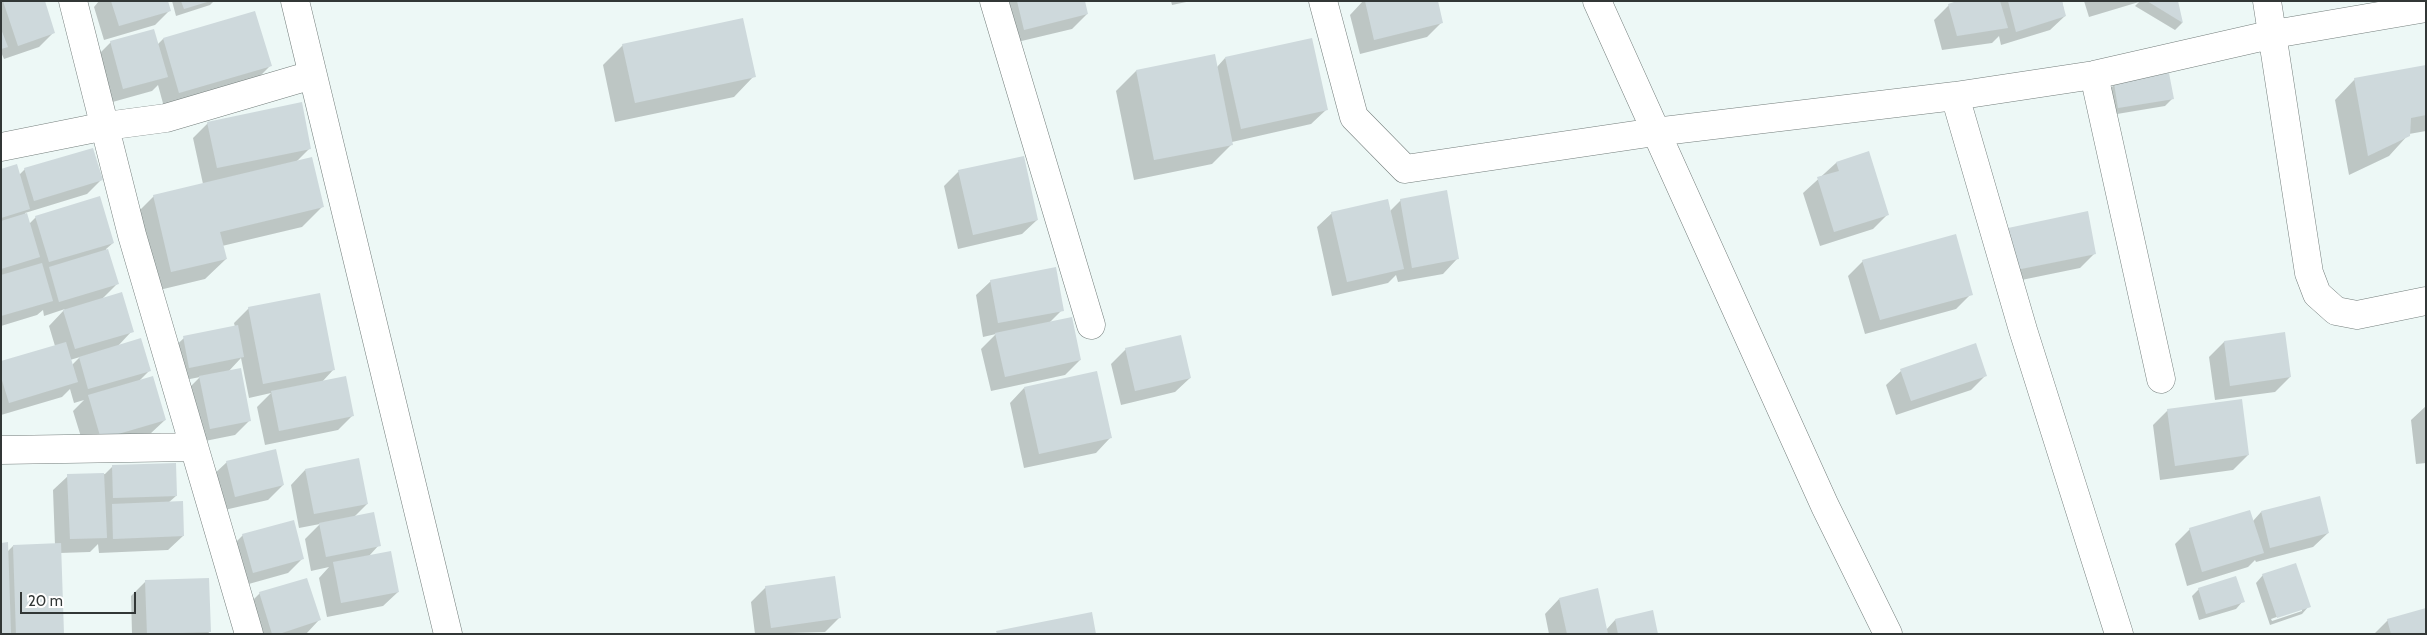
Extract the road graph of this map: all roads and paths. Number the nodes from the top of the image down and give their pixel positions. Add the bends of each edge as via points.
1 (74, 1) edge
2 (296, 1) edge
3 (994, 1) edge
4 (1323, 1) edge
5 (1597, 1) edge
6 (2267, 1) edge
7 (2426, 8) edge
8 (2274, 34) junction
9 (312, 74) junction
10 (2094, 75) junction
11 (1955, 96) junction
12 (106, 126) junction
13 (1655, 132) junction
14 (1, 147) edge
15 (2426, 301) edge
16 (1091, 325) dead end
17 (2161, 379) dead end
18 (194, 447) junction
19 (1, 450) edge
20 (249, 634) edge
21 (448, 634) edge
22 (1888, 634) edge
23 (2120, 634) edge

1 - 12 street
2 - 9 street
3 - 16 street
4 - 13 street via 1354,117 1405,169
5 - 13 street
6 - 8 street
7 - 8 street
8 - 10 street
8 - 15 street via 2309,273 2317,294 2336,312 2357,315
9 - 12 street via 166,118
9 - 21 street
10 - 11 street
10 - 17 street
11 - 13 street
11 - 23 street via 2023,330
12 - 14 street
12 - 18 street via 135,244
13 - 22 street via 1825,506
18 - 19 street
18 - 20 street

